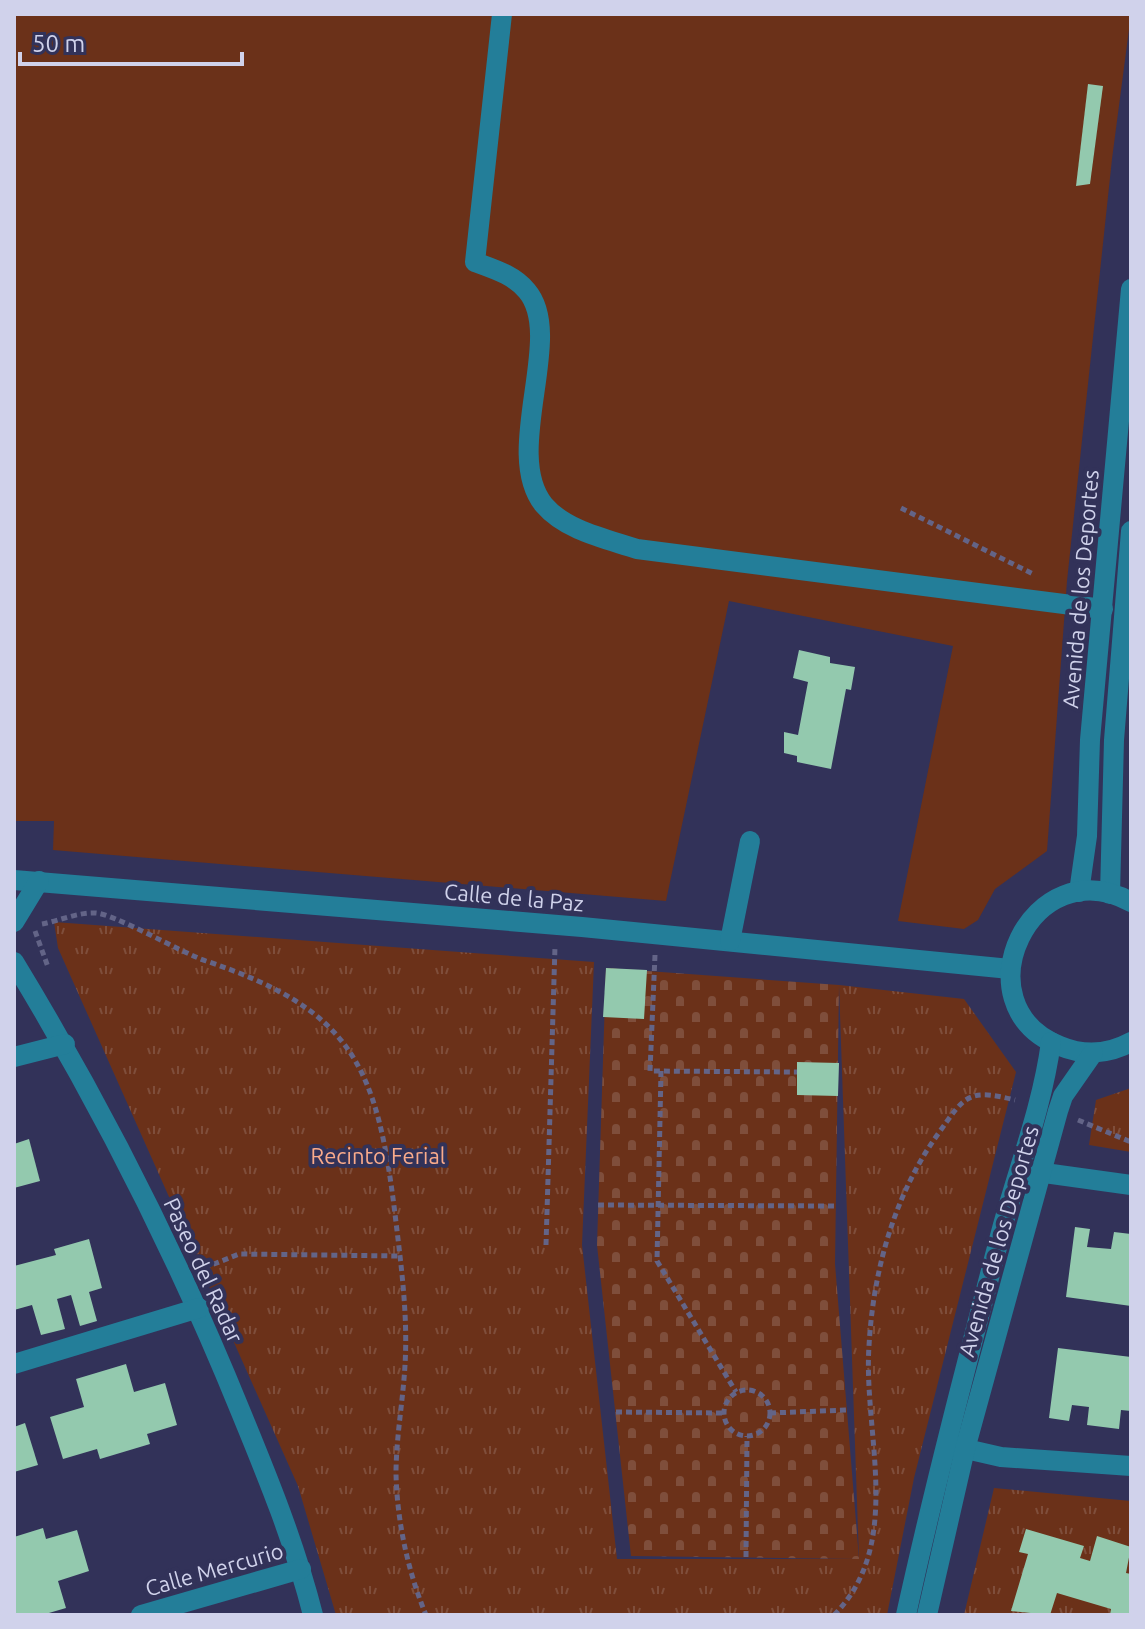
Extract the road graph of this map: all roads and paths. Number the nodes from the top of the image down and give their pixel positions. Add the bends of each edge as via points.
1 (502, 14) edge
2 (1131, 289) edge
3 (901, 508) dead end
4 (1121, 513) edge
5 (1131, 531) edge
6 (1036, 575) dead end
7 (1103, 609) junction
8 (1122, 793) edge
9 (750, 841) dead end
10 (14, 880) edge
11 (39, 881) junction
12 (1079, 892) junction
13 (1110, 894) junction
14 (1131, 902) edge
15 (14, 922) edge
16 (555, 925) junction
17 (655, 934) junction
18 (730, 941) junction
19 (14, 962) edge
20 (1010, 969) junction
21 (26, 981) junction
22 (1051, 1042) junction
23 (1131, 1042) edge
24 (65, 1044) junction
25 (1093, 1053) junction
26 (14, 1057) edge
27 (661, 1071) junction
28 (797, 1072) dead end
29 (1049, 1109) junction
30 (1131, 1142) edge
31 (1018, 1169) junction
32 (1041, 1173) junction
33 (1131, 1185) edge
34 (598, 1205) dead end
35 (658, 1205) junction
36 (836, 1206) dead end
37 (546, 1245) dead end
38 (400, 1256) junction
39 (184, 1276) junction
40 (199, 1308) junction
41 (14, 1364) edge
42 (736, 1392) junction
43 (847, 1410) dead end
44 (616, 1412) dead end
45 (724, 1413) junction
46 (770, 1413) junction
47 (747, 1436) junction
48 (945, 1444) junction
49 (965, 1449) junction
50 (1131, 1466) edge
51 (746, 1557) dead end
52 (301, 1569) junction
53 (141, 1615) edge
54 (313, 1615) edge
55 (426, 1615) edge
56 (834, 1615) edge
57 (906, 1615) edge
58 (927, 1615) edge

1 - 7 street via 475,262 507,273 529,293 540,321 528,470 544,505 584,532 637,549
2 - 4 street, Avenida de los Deportes
3 - 6 path
4 - 7 street, Avenida de los Deportes
5 - 8 street, Avenida de los Deportes via 1114,740
7 - 12 street, Avenida de los Deportes
8 - 13 street, Avenida de los Deportes
9 - 18 street
10 - 11 street, Calle de la Paz
11 - 15 street
11 - 16 street, Calle de la Paz
12 - 13 street
12 - 20 street via 1048,904 1027,922
13 - 14 street
16 - 17 street, Calle de la Paz
16 - 37 path
17 - 18 street, Calle de la Paz
17 - 27 path via 650,1071
18 - 20 street, Calle de la Paz
19 - 21 street, Paseo del Radar
20 - 22 street via 1015,998 1027,1022
21 - 24 street, Paseo del Radar
21 - 38 path via 49,968 33,926 97,913 197,958 258,978 307,1006 349,1051 375,1099
22 - 25 street
22 - 29 street, Avenida de los Deportes
23 - 25 street
24 - 26 street
24 - 39 street, Paseo del Radar
25 - 29 street, Avenida de los Deportes
27 - 28 path
27 - 35 path
29 - 30 path
29 - 31 street, Avenida de los Deportes
29 - 32 street, Avenida de los Deportes
29 - 56 path via 983,1092 971,1095 925,1152 898,1207 878,1275 868,1347 874,1515 865,1564
31 - 32 street
31 - 48 street, Avenida de los Deportes
32 - 33 street
32 - 49 street, Avenida de los Deportes
34 - 35 path
35 - 36 path
35 - 42 path via 657,1261
38 - 39 path via 239,1254
38 - 55 path via 405,1363 396,1473 402,1535
39 - 40 street, Paseo del Radar
40 - 41 street
40 - 52 street, Paseo del Radar
42 - 45 path via 726,1401
42 - 46 path via 760,1393
43 - 46 path
44 - 45 path
45 - 47 path via 732,1430
46 - 47 path via 760,1432
47 - 51 path
48 - 49 street
48 - 57 street, Avenida de los Deportes
49 - 50 street via 1029,1460
49 - 58 street, Avenida de los Deportes
52 - 53 street, Calle Mercurio
52 - 54 street, Paseo del Radar

